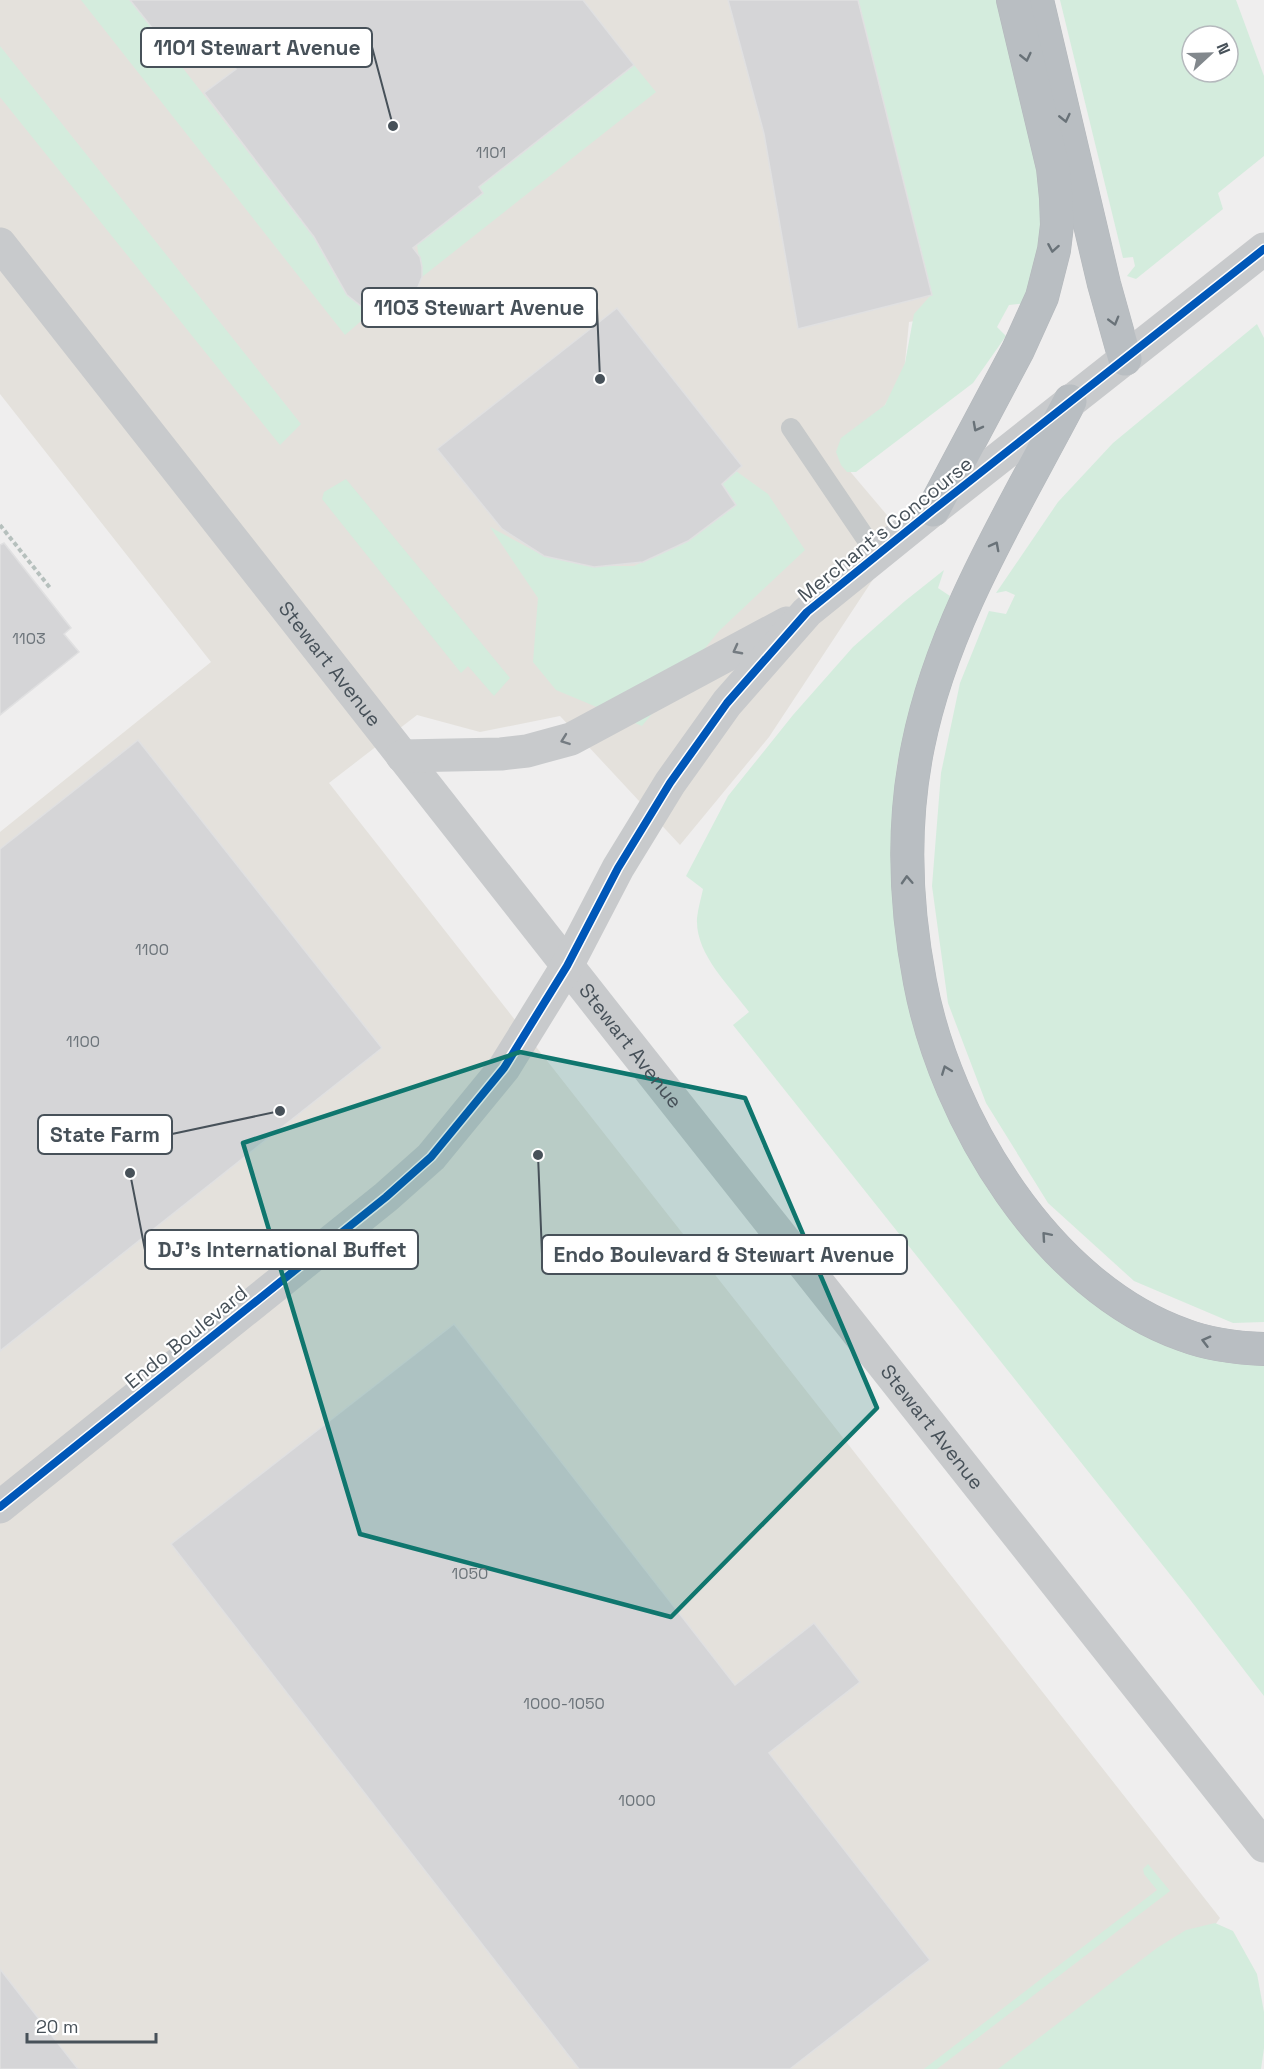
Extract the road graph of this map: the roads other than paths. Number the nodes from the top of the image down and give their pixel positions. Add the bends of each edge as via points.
1 (1013, 0) edge
2 (1037, 0) edge
3 (0, 244) edge
4 (1253, 258) edge
5 (1125, 359) junction
6 (1070, 402) junction
7 (791, 428) dead end
8 (933, 510) junction
9 (877, 555) junction
10 (807, 612) junction
11 (402, 756) junction
12 (567, 966) junction
13 (1264, 1349) edge
14 (0, 1507) edge
15 (1264, 1846) edge

1 -> 8 highway via 1053,168 1054,250 1042,297 1018,351
2 -> 5 highway
3 - 11 main road, Stewart Avenue
4 - 5 main road, Merchant's Concourse
5 - 6 main road, Merchant's Concourse
6 - 8 main road, Merchant's Concourse
13 -> 6 highway via 1212,1344 1155,1323 1101,1290 1050,1242 1009,1190 971,1128 943,1060 920,985 909,904 907,848 912,787 927,708 968,598
7 - 9 lane
8 - 9 main road, Merchant's Concourse
9 - 10 main road, Merchant's Concourse
10 -> 11 main road via 571,739 501,754
10 - 12 main road, Merchant's Concourse via 727,703 670,783 618,868
11 - 12 main road, Stewart Avenue
12 - 14 main road, Endo Boulevard via 504,1068 431,1157
12 - 15 main road, Stewart Avenue

